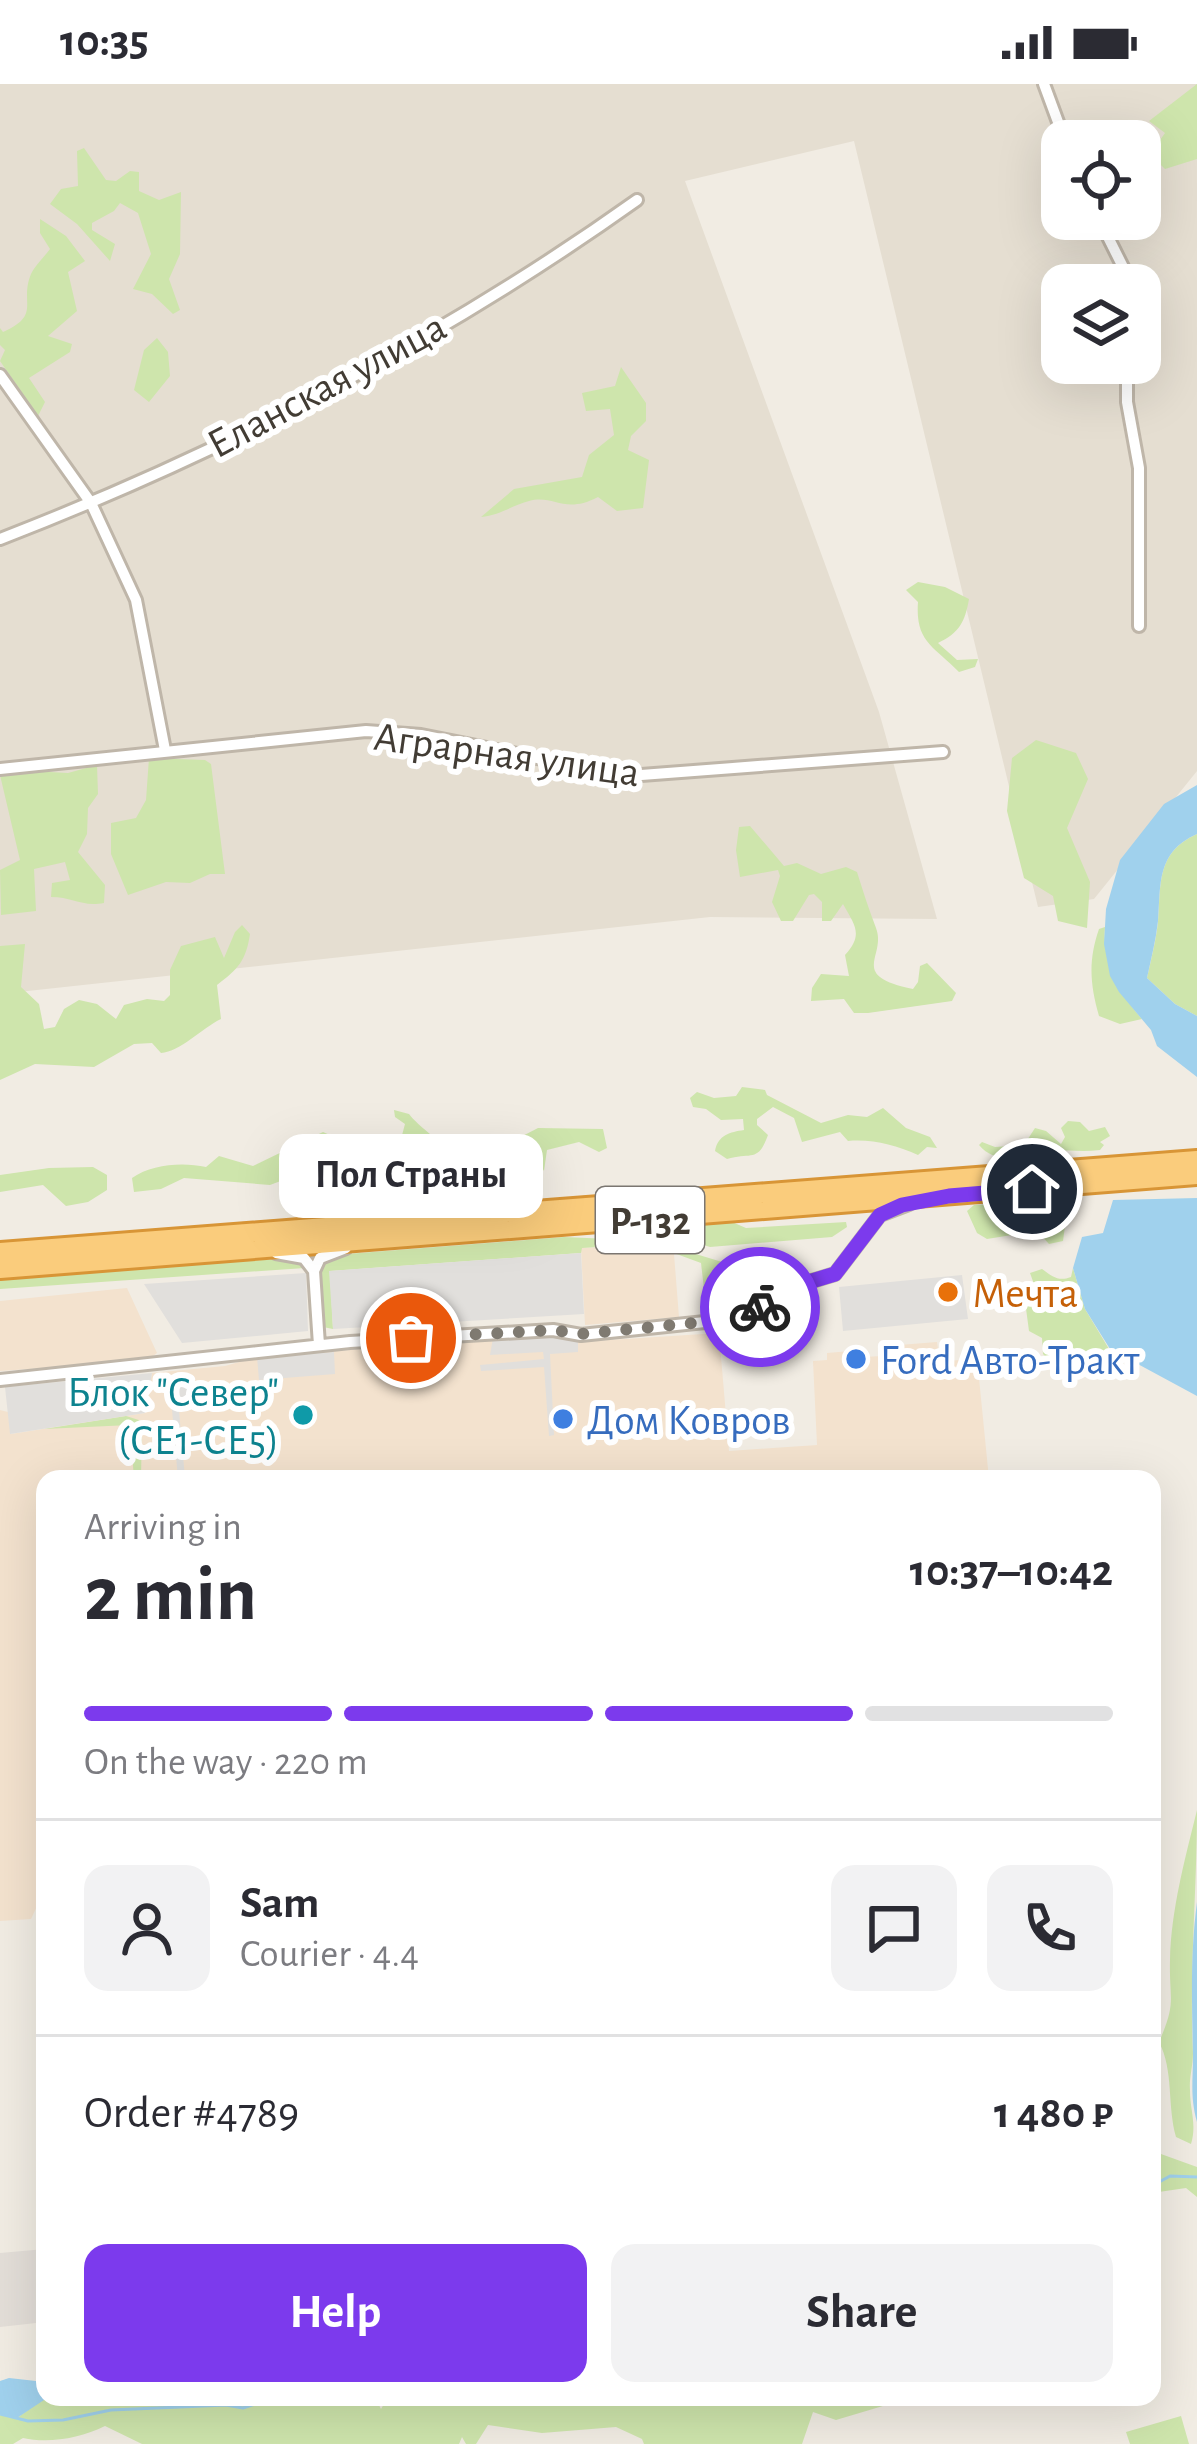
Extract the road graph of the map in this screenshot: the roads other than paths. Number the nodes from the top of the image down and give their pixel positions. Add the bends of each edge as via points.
1 (1044, 84) edge
2 (1057, 120) edge
3 (637, 200) dead end
4 (0, 375) edge
5 (1127, 384) edge
6 (91, 503) junction
7 (0, 539) edge
8 (1139, 626) dead end
9 (165, 750) junction
10 (943, 752) dead end
11 (0, 769) edge
12 (1197, 1160) edge
13 (1197, 1175) edge
14 (949, 1196) junction
15 (385, 1239) junction
16 (247, 1250) junction
17 (0, 1252) edge
18 (0, 1269) edge
19 (314, 1271) junction
20 (319, 1345) junction
21 (0, 1380) edge

1 - 2 street
3 - 6 street, Еланская улица via 391,354
4 - 6 street
5 - 8 street via 1138,469
6 - 7 street, Еланская улица
6 - 9 street via 136,600
9 - 10 street, Аграрная улица via 366,731 628,776
9 - 11 street, Аграрная улица
12 - 17 highway, Р-132
13 - 14 highway, Р-132
14 - 15 highway, Р-132
14 - 20 street via 880,1215 835,1274 785,1289 743,1318
15 - 16 highway, Р-132
15 - 19 street via 320,1258
16 - 18 highway, Р-132
16 - 19 street via 304,1258
19 - 20 street
20 - 21 street

